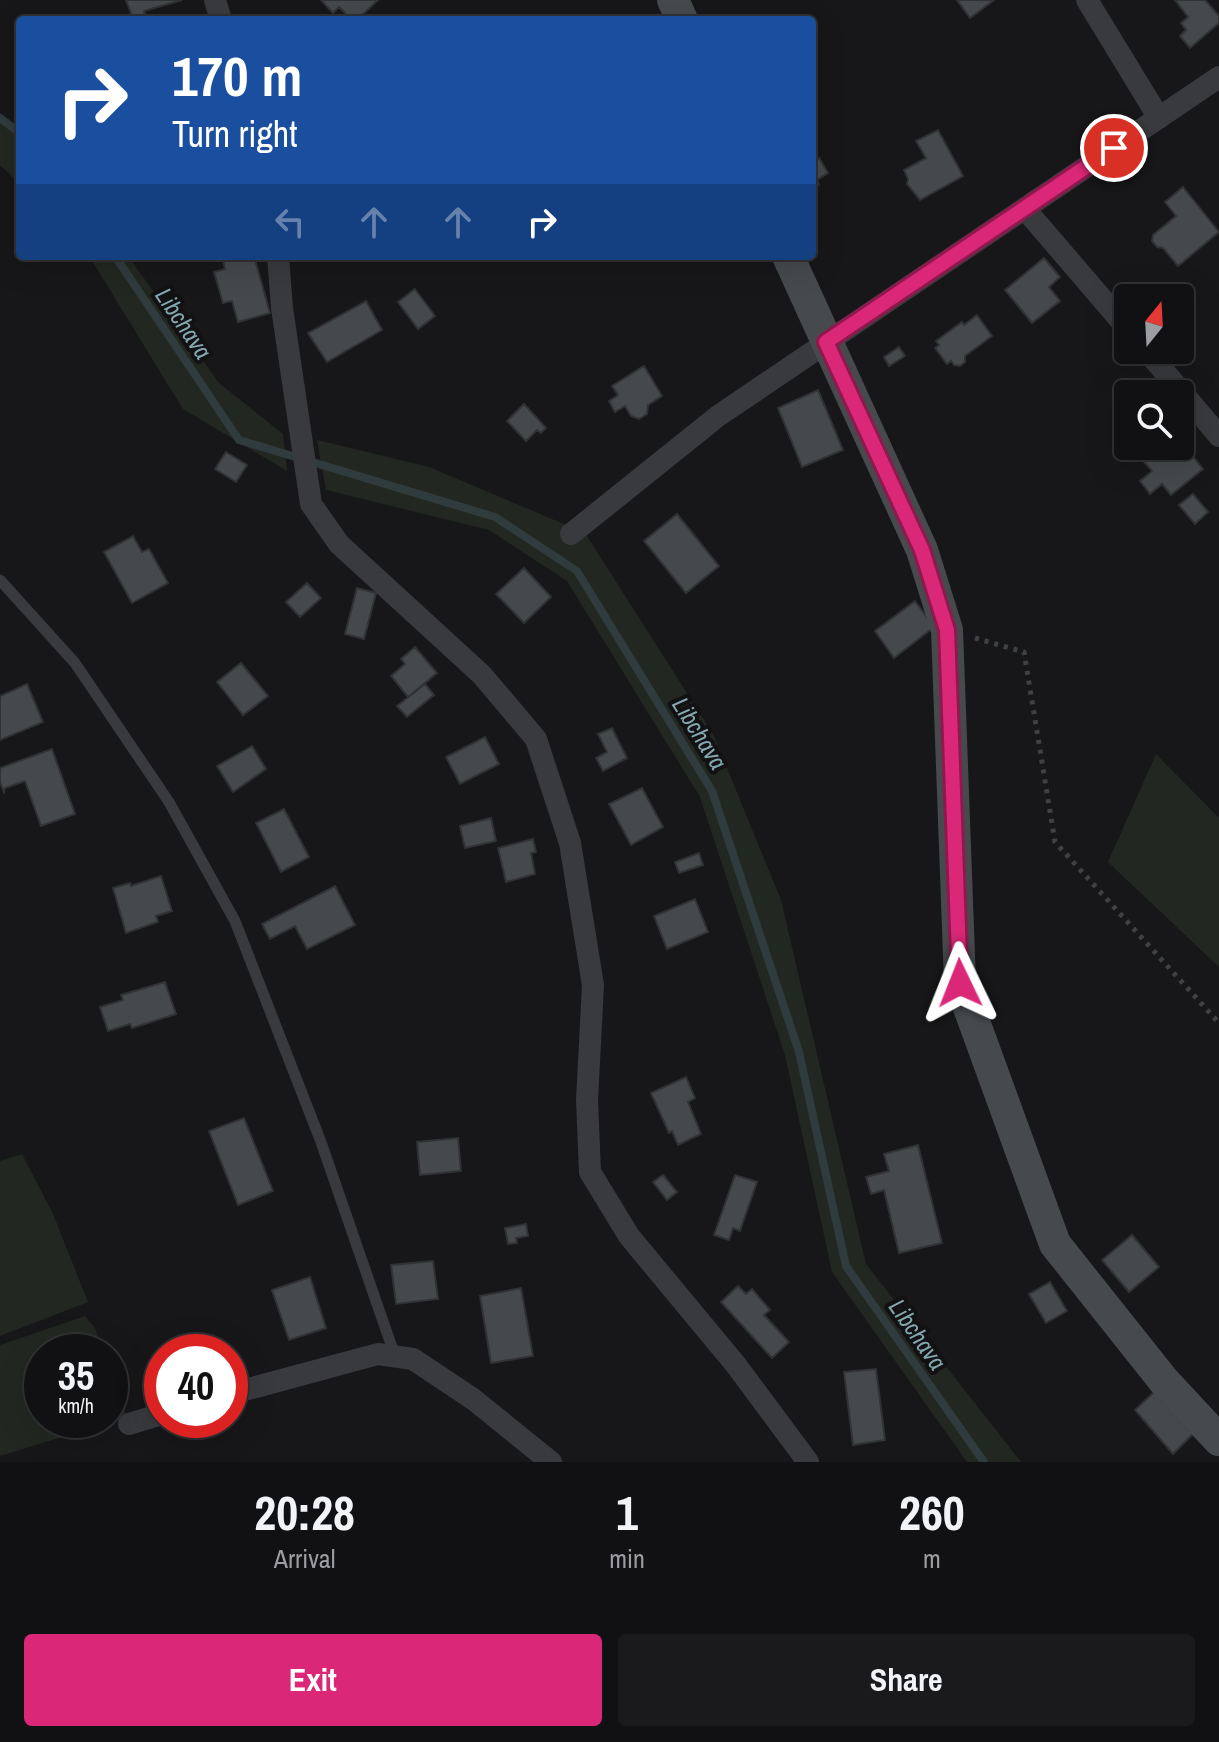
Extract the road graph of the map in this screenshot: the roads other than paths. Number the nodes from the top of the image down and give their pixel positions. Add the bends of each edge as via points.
1 (1087, 0) edge
2 (1219, 77) edge
3 (1159, 118) junction
4 (1025, 209) junction
5 (278, 260) edge
6 (790, 260) edge
7 (1114, 313) edge
8 (826, 342) junction
9 (1158, 364) edge
10 (1219, 436) edge
11 (571, 534) dead end
12 (0, 580) edge
13 (395, 1356) junction
14 (248, 1389) edge
15 (144, 1419) edge
16 (129, 1424) dead end
17 (1219, 1440) edge
18 (551, 1462) edge
19 (808, 1462) edge

1 - 3 street
2 - 3 street
3 - 4 street
4 - 7 street
4 - 8 street
5 - 19 street via 311,504 339,544 482,675 536,739 570,843 593,985 587,1100 590,1172 629,1236
6 - 8 street
8 - 11 street via 718,416
8 - 17 street via 922,550 947,630 960,983 1055,1244 1164,1381
9 - 10 street
12 - 13 lane via 75,663 169,802 235,921 321,1142
13 - 14 street via 378,1354
13 - 18 street via 413,1359 473,1399
15 - 16 street

